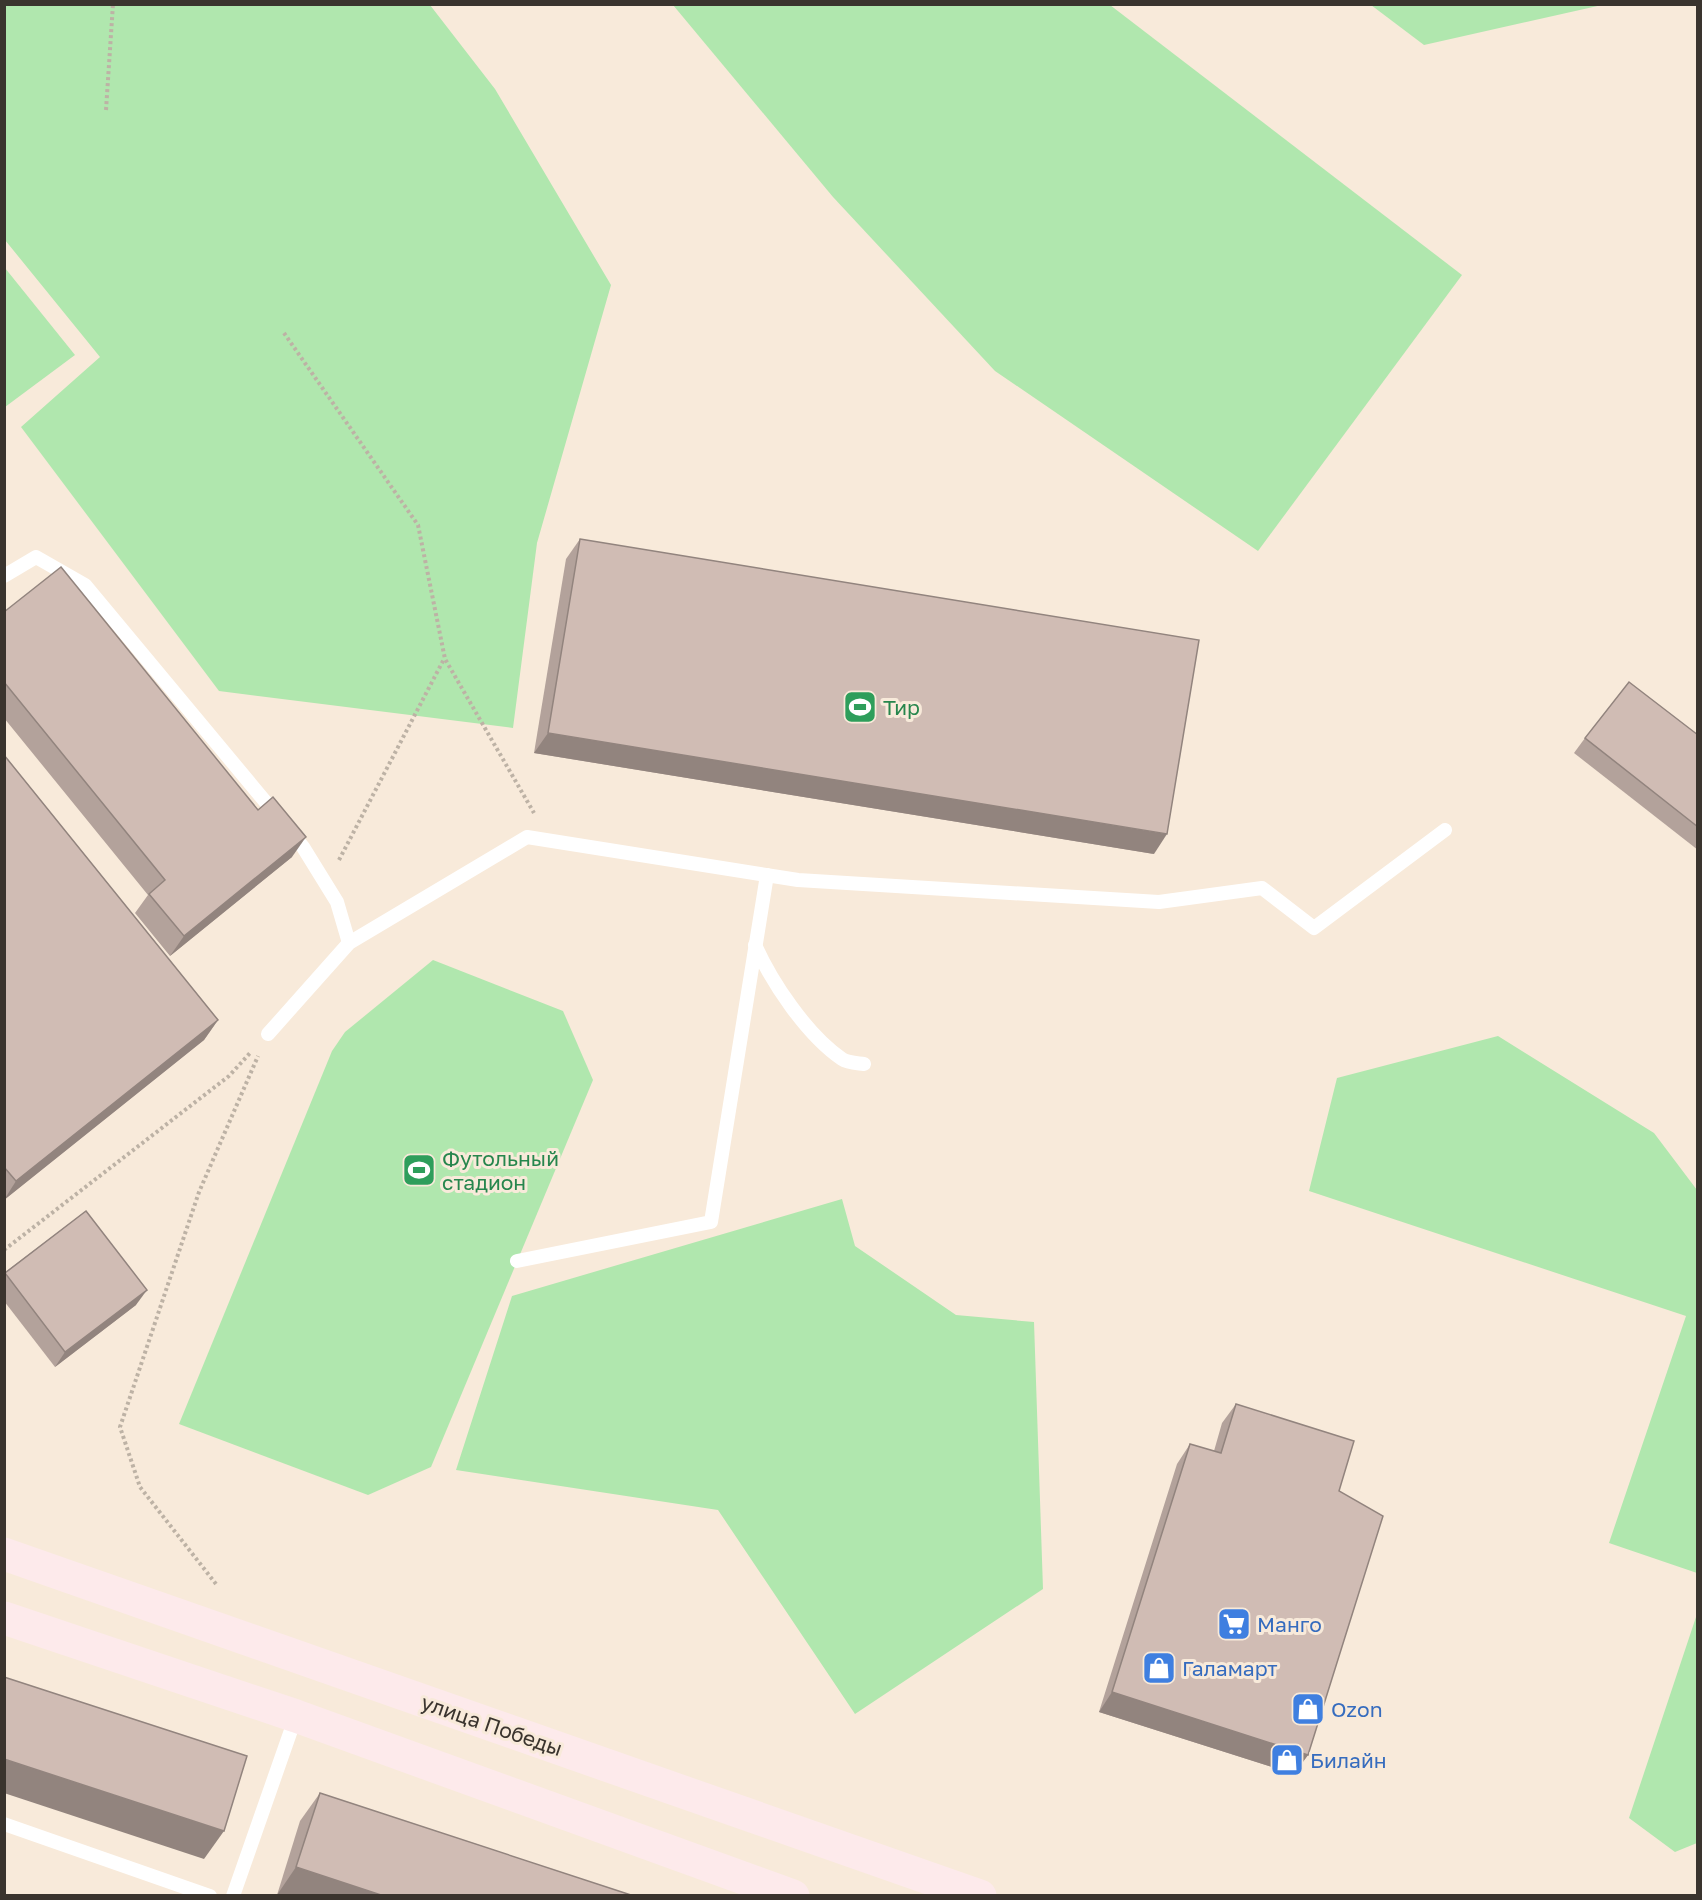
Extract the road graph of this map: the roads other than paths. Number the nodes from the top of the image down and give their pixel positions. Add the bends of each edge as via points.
1 (4, 576) edge
2 (1445, 830) dead end
3 (766, 875) junction
4 (349, 943) junction
5 (755, 945) junction
6 (268, 1034) road end
7 (864, 1064) dead end
8 (517, 1261) dead end
9 (4, 1554) edge
10 (4, 1618) edge
11 (296, 1716) junction
12 (4, 1824) edge
13 (210, 1896) edge
14 (233, 1896) edge
15 (793, 1896) edge
16 (980, 1896) edge

1 - 4 lane via 36,557 85,585 303,847 337,902
2 - 3 lane via 1314,928 1262,888 1160,902
3 - 4 lane via 527,837
3 - 5 lane
4 - 6 lane
5 - 7 lane via 765,968 816,1035 844,1060
5 - 8 lane via 711,1222
9 - 16 street, улица Победы
10 - 11 street
11 - 14 lane
11 - 15 street
12 - 13 lane

